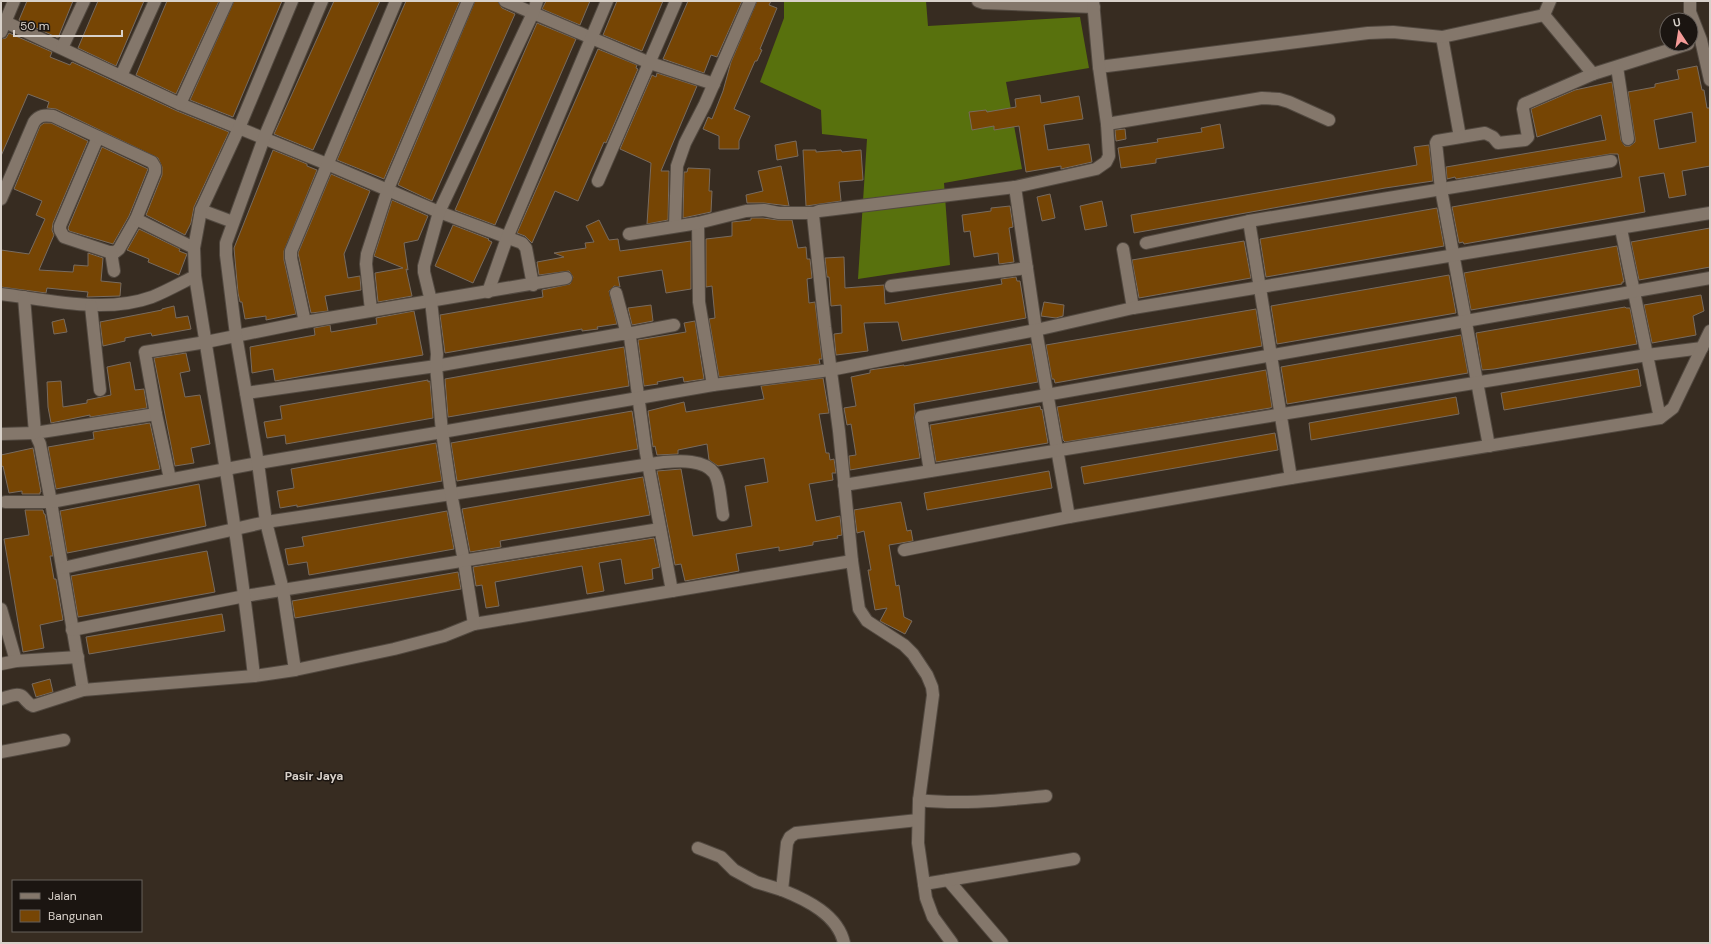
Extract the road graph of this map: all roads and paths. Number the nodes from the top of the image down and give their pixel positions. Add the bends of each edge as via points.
1 (14, 1) edge
2 (84, 1) edge
3 (155, 1) edge
4 (227, 1) edge
5 (292, 1) edge
6 (322, 1) edge
7 (396, 1) edge
8 (468, 1) edge
9 (505, 1) edge
10 (537, 1) edge
11 (607, 1) edge
12 (676, 1) edge
13 (750, 1) edge
14 (978, 1) edge
15 (1550, 1) edge
16 (1690, 1) edge
17 (1094, 4) edge
18 (1690, 12) edge
19 (532, 13) junction
20 (1544, 15) junction
21 (2, 25) edge
22 (1442, 37) junction
23 (592, 38) junction
24 (1699, 44) edge
25 (62, 48) junction
26 (1664, 52) edge
27 (650, 63) junction
28 (1099, 67) junction
29 (1617, 67) junction
30 (1593, 74) junction
31 (121, 76) junction
32 (1710, 80) edge
33 (714, 84) junction
34 (180, 104) junction
35 (1329, 120) dead end
36 (1107, 124) junction
37 (239, 128) junction
38 (1460, 137) junction
39 (98, 138) junction
40 (264, 138) junction
41 (1628, 139) dead end
42 (1611, 161) dead end
43 (327, 164) junction
44 (598, 181) dead end
45 (1015, 187) junction
46 (1441, 189) junction
47 (388, 190) junction
48 (1, 199) edge
49 (202, 210) junction
50 (439, 212) junction
51 (814, 212) junction
52 (1710, 213) edge
53 (136, 219) junction
54 (1249, 221) junction
55 (232, 222) junction
56 (698, 223) junction
57 (675, 226) junction
58 (1621, 228) junction
59 (629, 234) dead end
60 (507, 238) junction
61 (1146, 243) dead end
62 (194, 248) junction
63 (1123, 249) dead end
64 (111, 252) junction
65 (1453, 256) junction
66 (1027, 268) junction
67 (114, 271) dead end
68 (195, 276) junction
69 (566, 278) dead end
70 (1710, 278) edge
71 (533, 285) junction
72 (891, 286) dead end
73 (1259, 287) junction
74 (488, 292) junction
75 (1633, 292) junction
76 (616, 293) dead end
77 (1, 294) edge
78 (24, 296) junction
79 (431, 301) junction
80 (91, 306) junction
81 (1133, 308) junction
82 (371, 310) junction
83 (1466, 321) junction
84 (305, 322) junction
85 (674, 325) dead end
86 (1036, 330) junction
87 (1710, 331) edge
88 (627, 334) junction
89 (236, 335) junction
90 (206, 342) junction
91 (1702, 348) junction
92 (1270, 355) junction
93 (1648, 355) junction
94 (436, 366) junction
95 (830, 370) junction
96 (1476, 384) junction
97 (713, 385) junction
98 (100, 390) dead end
99 (246, 392) junction
100 (1048, 394) junction
101 (639, 398) junction
102 (156, 414) junction
103 (1281, 414) junction
104 (1660, 418) junction
105 (442, 432) junction
106 (35, 433) junction
107 (1, 434) edge
108 (1489, 446) junction
109 (1056, 451) junction
110 (258, 463) junction
111 (648, 464) junction
112 (227, 469) junction
113 (930, 471) junction
114 (1291, 478) junction
115 (170, 479) junction
116 (844, 485) junction
117 (451, 493) junction
118 (5, 502) dead end
119 (51, 502) junction
120 (723, 515) dead end
121 (1068, 517) junction
122 (266, 522) junction
123 (235, 529) junction
124 (660, 529) junction
125 (904, 550) dead end
126 (852, 561) junction
127 (464, 562) junction
128 (64, 568) junction
129 (283, 590) junction
130 (672, 591) junction
131 (245, 596) junction
132 (1, 609) edge
133 (474, 624) junction
134 (72, 630) junction
135 (78, 657) junction
136 (16, 661) junction
137 (1, 664) edge
138 (295, 670) junction
139 (254, 676) junction
140 (83, 690) junction
141 (1, 699) edge
142 (64, 740) dead end
143 (1, 752) edge
144 (1046, 796) dead end
145 (919, 800) junction
146 (918, 820) junction
147 (698, 848) dead end
148 (1074, 858) dead end
149 (948, 880) junction
150 (924, 884) junction
151 (782, 890) junction
152 (844, 943) edge
153 (952, 943) edge
154 (1002, 943) edge

1 - 21 street
2 - 25 street
3 - 31 street
4 - 34 street
5 - 37 street
6 - 40 street
7 - 43 street
8 - 47 street
9 - 19 street
10 - 19 street
11 - 23 street
12 - 27 street
13 - 33 street
14 - 17 street
15 - 20 street
16 - 18 street
17 - 28 street
19 - 23 street
19 - 50 street
20 - 22 street
20 - 30 street
21 - 25 street
22 - 28 street via 1393,32 1368,33
22 - 38 street
23 - 27 street
23 - 60 street
24 - 32 street
25 - 31 street
26 - 29 street
27 - 33 street
27 - 44 street
28 - 36 street
29 - 30 street
29 - 41 street
30 - 38 street via 1524,104 1522,109 1528,137 1525,140 1498,143 1485,133
31 - 34 street
33 - 57 street via 685,143 677,166
34 - 37 street
35 - 36 street via 1289,102 1262,98
36 - 45 street via 1108,156 1106,162 1096,169
37 - 40 street
37 - 49 street
38 - 46 street via 1436,142
39 - 48 street via 53,116 38,118
39 - 53 street via 152,162 155,167
39 - 64 street via 60,230 64,237
40 - 43 street
40 - 55 street
42 - 46 street
43 - 47 street
43 - 84 street via 291,255
45 - 51 street
45 - 66 street
46 - 54 street
46 - 65 street
47 - 50 street
47 - 82 street via 366,254
49 - 55 street
49 - 62 street
50 - 60 street
50 - 79 street via 424,266
51 - 56 street via 746,211
51 - 95 street
52 - 58 street
53 - 62 street
53 - 64 street via 119,249
54 - 61 street
54 - 73 street
55 - 89 street via 226,243 226,255
56 - 57 street
56 - 97 street via 699,302
57 - 59 street
58 - 65 street
58 - 75 street
60 - 71 street via 525,245
60 - 74 street
62 - 68 street
63 - 81 street
64 - 67 street
65 - 73 street
65 - 83 street
66 - 72 street
66 - 86 street
68 - 80 street via 152,297 128,303
68 - 90 street
69 - 71 street
70 - 75 street
71 - 74 street
73 - 81 street
73 - 92 street
74 - 79 street
75 - 83 street
75 - 93 street
76 - 88 street
77 - 78 street
78 - 80 street
78 - 106 street
79 - 82 street
79 - 94 street
80 - 98 street
81 - 86 street
82 - 84 street
83 - 92 street
83 - 96 street
84 - 89 street
85 - 88 street
86 - 95 street
86 - 100 street
87 - 91 street
88 - 94 street
88 - 101 street via 630,337
89 - 90 street
89 - 99 street
90 - 102 street via 145,352
90 - 112 street
91 - 93 street
91 - 104 street via 1673,408
92 - 100 street
92 - 103 street
93 - 96 street
93 - 104 street
94 - 99 street
94 - 105 street
95 - 97 street
95 - 116 street
96 - 103 street
96 - 108 street
97 - 101 street
99 - 110 street
100 - 109 street
100 - 113 street via 920,417
101 - 105 street
101 - 111 street
102 - 106 street
102 - 115 street
103 - 109 street
103 - 114 street
104 - 108 street
105 - 110 street
105 - 117 street
106 - 107 street
106 - 119 street via 40,444
108 - 114 street
109 - 113 street
109 - 121 street
110 - 112 street
110 - 122 street
111 - 117 street
111 - 120 street via 681,461 708,467 715,474
111 - 124 street
112 - 115 street
112 - 123 street
113 - 116 street
114 - 121 street
115 - 119 street
116 - 126 street
117 - 122 street
117 - 127 street
118 - 119 street
119 - 128 street
121 - 125 street
122 - 123 street
122 - 129 street
123 - 128 street
123 - 131 street
124 - 127 street
124 - 130 street
126 - 130 street
126 - 145 street via 861,614 874,627 904,645 913,654 932,687
127 - 129 street
127 - 133 street
128 - 134 street
129 - 131 street
129 - 138 street
130 - 133 street
131 - 134 street
131 - 139 street
132 - 136 street
133 - 138 street via 444,636 394,649
134 - 135 street
135 - 136 street
135 - 140 street
136 - 137 street
138 - 139 street
139 - 140 street
140 - 141 street via 33,706 18,695
142 - 143 street
144 - 145 street via 958,803
145 - 146 street
146 - 150 street via 918,843
146 - 151 street via 796,833 787,843
147 - 151 street via 721,857 734,870 756,882
148 - 149 street
149 - 150 street
149 - 154 street
150 - 153 street via 926,898 934,917
151 - 152 street via 800,897 832,920

